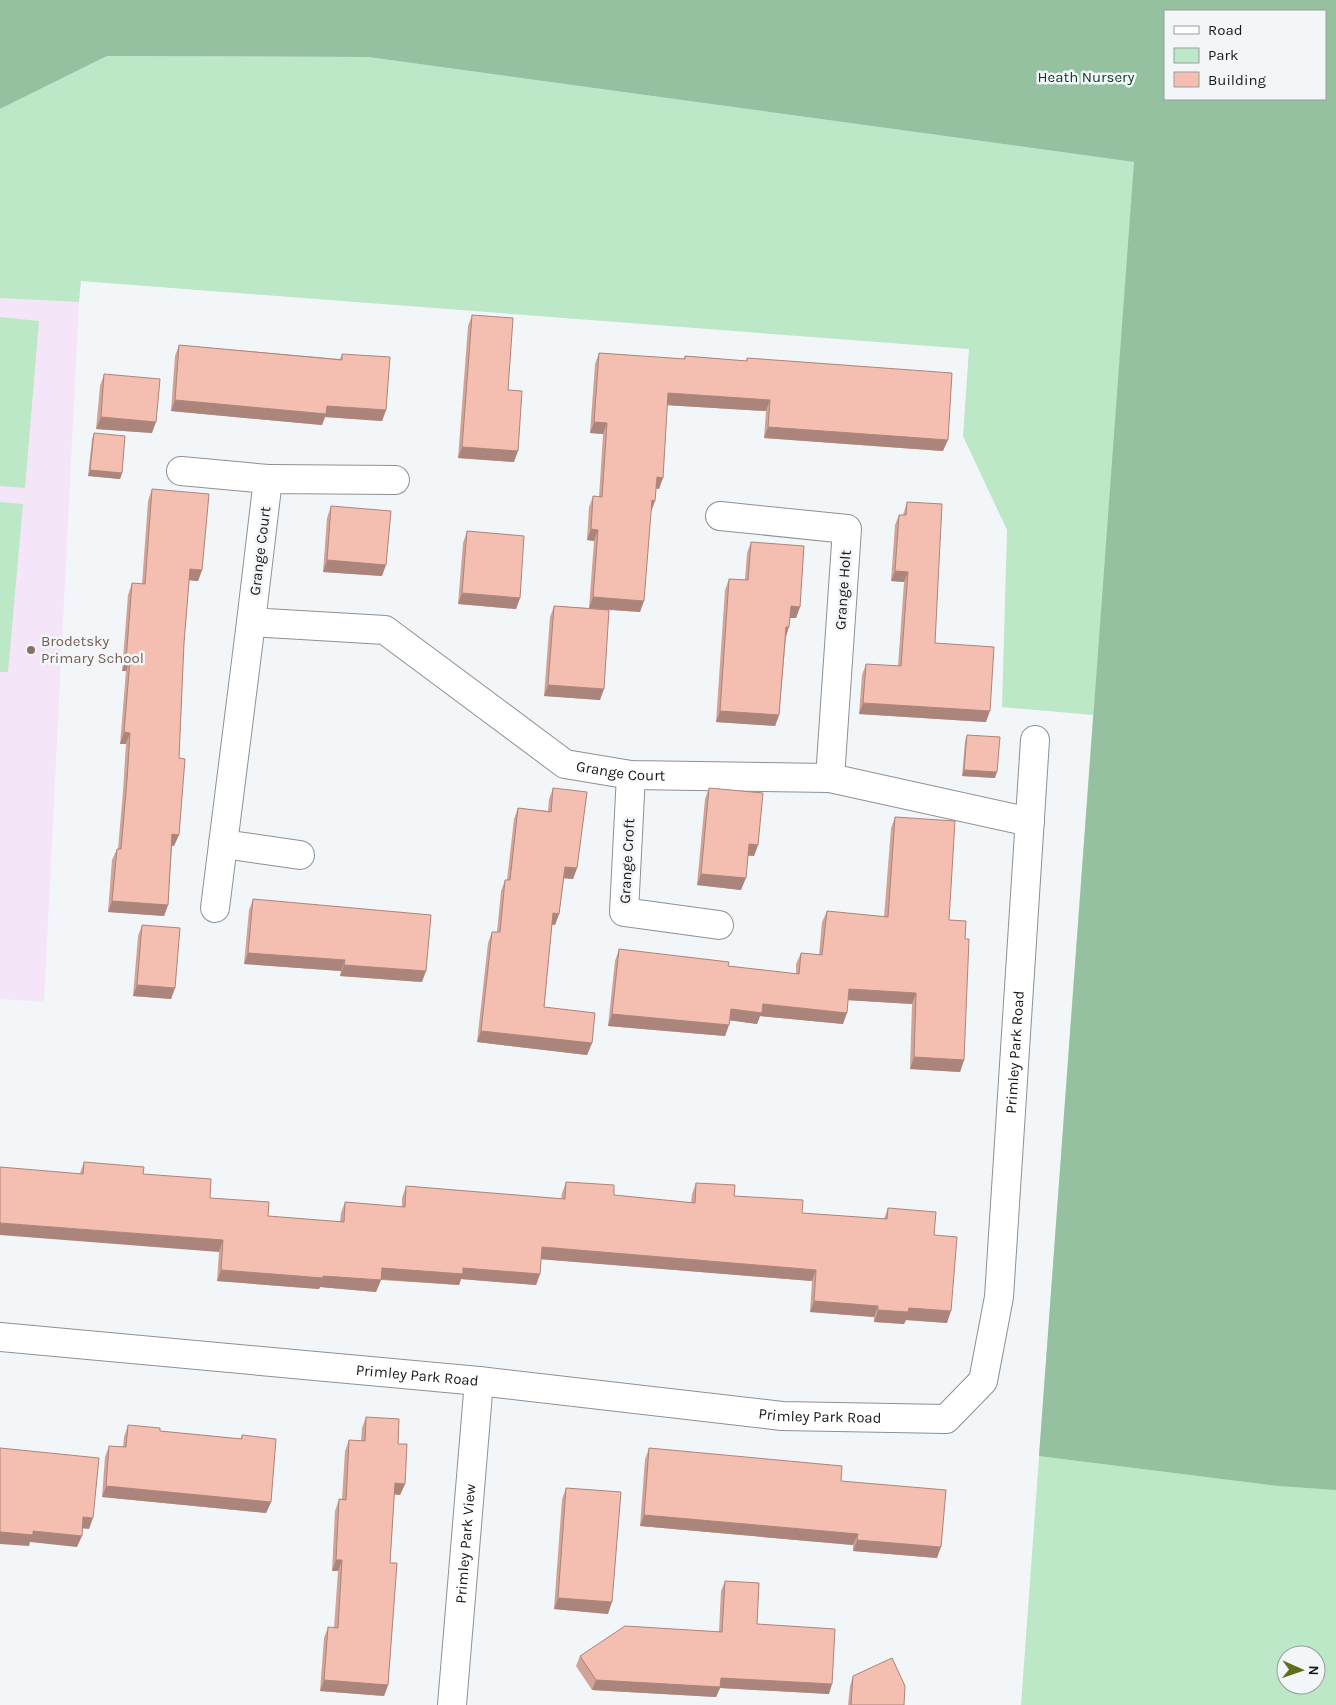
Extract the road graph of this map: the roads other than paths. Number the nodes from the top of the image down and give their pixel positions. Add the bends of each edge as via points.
1 (181, 471) dead end
2 (268, 479) junction
3 (395, 480) dead end
4 (720, 516) dead end
5 (251, 622) junction
6 (1035, 740) dead end
7 (631, 775) junction
8 (830, 778) junction
9 (1030, 822) junction
10 (223, 844) junction
11 (300, 855) dead end
12 (215, 908) dead end
13 (719, 925) dead end
14 (0, 1337) edge
15 (479, 1381) junction
16 (452, 1705) edge

1 - 2 street
2 - 3 street
2 - 5 street, Grange Court
4 - 8 street, Grange Holt via 847,529
5 - 7 street, Grange Court via 385,630 564,764
5 - 10 street, Grange Court
6 - 9 street, Primley Park Road
7 - 8 street, Grange Court
7 - 13 street, Grange Croft via 624,912
8 - 9 street, Grange Court
9 - 15 street, Primley Park Road via 999,1297 983,1381 946,1419 782,1416
10 - 11 street
10 - 12 street, Grange Court
14 - 15 street, Primley Park Road
15 - 16 street, Primley Park View

